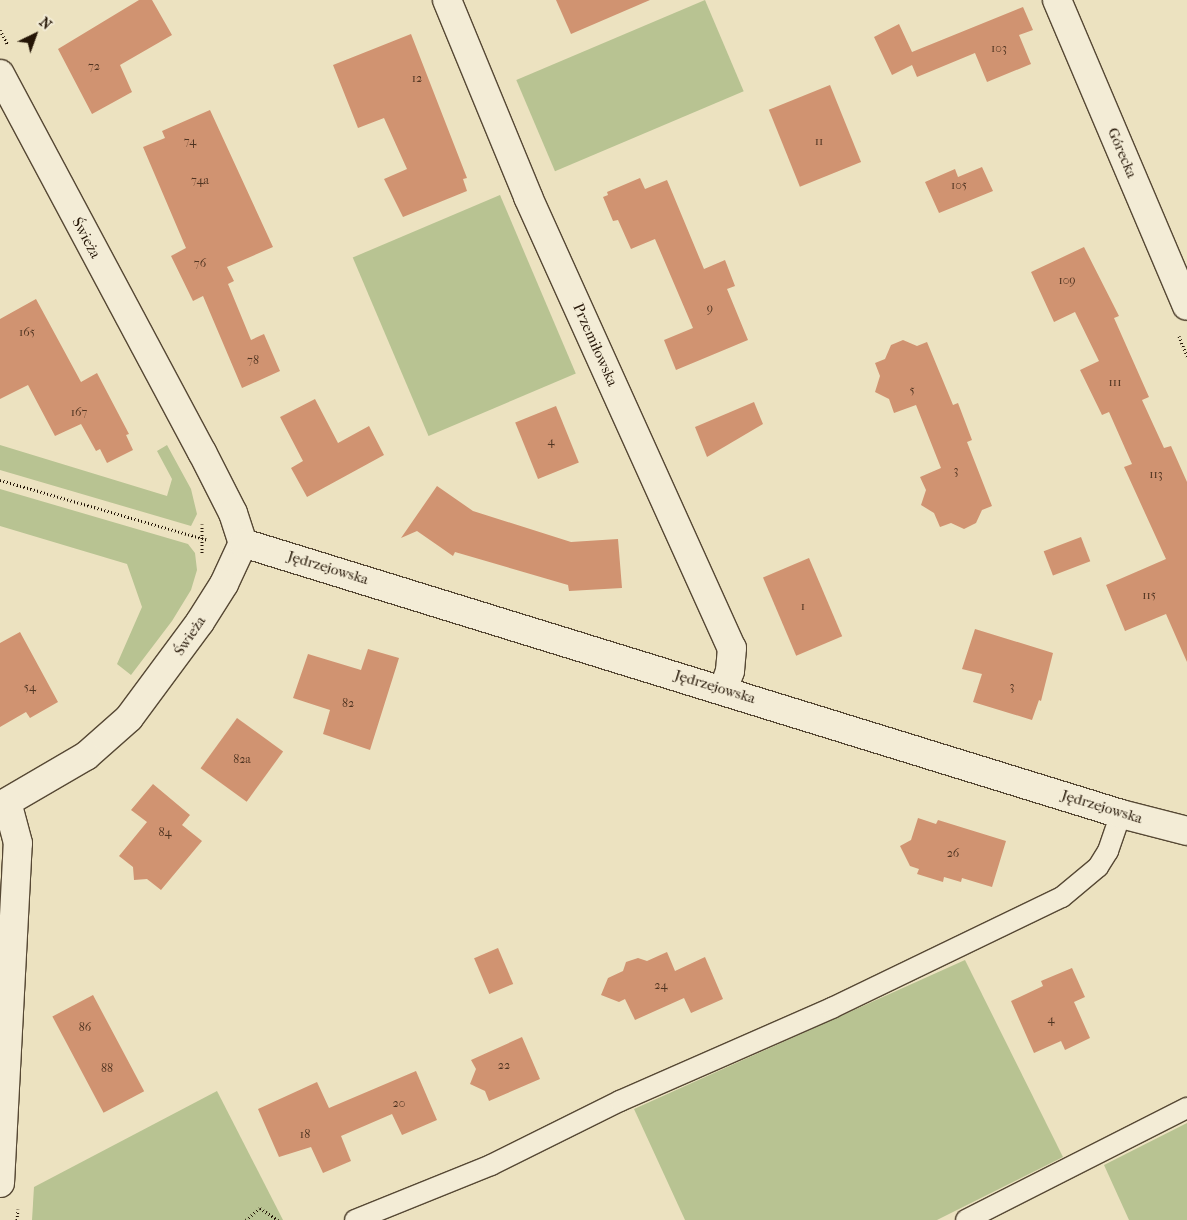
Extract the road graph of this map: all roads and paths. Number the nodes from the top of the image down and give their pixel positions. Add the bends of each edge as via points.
1 (447, 0) edge
2 (1057, 0) edge
3 (0, 74) edge
4 (1187, 306) edge
5 (0, 480) edge
6 (202, 539) dead end
7 (243, 543) junction
8 (723, 690) junction
9 (3, 804) edge
10 (1122, 814) junction
11 (1187, 831) edge
12 (1187, 1108) edge
13 (0, 1183) edge
14 (246, 1220) edge
15 (278, 1220) edge
16 (355, 1220) edge
17 (966, 1220) edge

1 - 8 street, Przemiłowska via 528,196 732,648 730,671
2 - 4 street, Górecka
3 - 7 street, Świeża via 233,513
5 - 6 path
7 - 8 street, Jędrzejowska
7 - 9 street, Świeża via 224,584 200,622 129,718 86,756
8 - 10 street, Jędrzejowska
9 - 13 street, Świeża via 18,843
10 - 11 street, Jędrzejowska
10 - 16 lane via 1108,851 1098,867 1062,897 832,1008 620,1101 491,1165
12 - 17 lane
14 - 15 path via 260,1208

